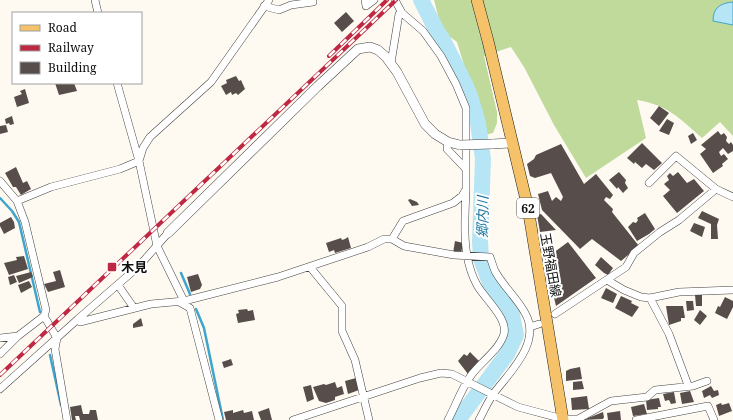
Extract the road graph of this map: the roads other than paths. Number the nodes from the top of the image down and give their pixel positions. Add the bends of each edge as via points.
1 (95, 0) edge
2 (269, 0) edge
3 (365, 0) edge
4 (374, 0) edge
5 (395, 0) edge
6 (477, 0) edge
7 (313, 2) dead end
8 (264, 6) junction
9 (98, 12) edge
10 (402, 13) junction
11 (391, 63) junction
12 (117, 84) edge
13 (448, 142) junction
14 (512, 143) junction
15 (139, 161) junction
16 (466, 169) junction
17 (0, 180) edge
18 (649, 182) dead end
19 (466, 189) junction
20 (716, 189) junction
21 (733, 197) edge
22 (16, 201) junction
23 (453, 202) junction
24 (466, 205) junction
25 (168, 233) joint
26 (392, 239) junction
27 (157, 246) junction
28 (468, 256) junction
29 (310, 267) junction
30 (607, 280) junction
31 (118, 285) junction
32 (733, 290) edge
33 (650, 298) junction
34 (181, 301) junction
35 (134, 308) junction
36 (555, 314) dead end
37 (44, 316) junction
38 (78, 319) junction
39 (539, 324) dead end
40 (530, 327) junction
41 (18, 336) junction
42 (0, 338) edge
43 (57, 338) junction
44 (0, 354) edge
45 (707, 381) dead end
46 (471, 383) junction
47 (688, 385) junction
48 (0, 389) edge
49 (492, 393) junction
50 (363, 396) junction
51 (67, 420) edge
52 (219, 420) edge
53 (293, 420) edge
54 (369, 420) edge
55 (448, 420) edge
56 (479, 420) edge
57 (563, 420) edge
58 (636, 420) edge
59 (714, 420) edge

1 - 9 street
2 - 8 street
3 - 4 street via 366,6
5 - 10 street
6 - 14 main road, 玉野福田線 / 62
7 - 8 street via 291,5 279,10
8 - 15 street via 211,82 150,137
10 - 11 street via 399,14 397,22
10 - 16 street via 423,31 440,56 466,108
11 - 13 street via 426,124 435,134
11 - 25 street via 378,50 370,47 358,49
12 - 15 street
13 - 14 street, bridge via 460,145
13 - 16 street via 447,149
14 - 57 main road, 玉野福田線 / 62 via 528,208
15 - 22 street via 120,169 52,187
15 - 27 street
16 - 19 street
17 - 22 street
18 - 20 street via 676,156
19 - 23 street via 462,196
19 - 24 street
20 - 21 street
20 - 30 street via 634,253 626,267
22 - 37 street via 25,222 41,283 46,310
23 - 24 street
23 - 26 street via 403,221
24 - 28 street
25 - 27 street
26 - 28 street via 404,246 454,256
26 - 29 street via 384,239
27 - 31 street
27 - 34 street
28 - 40 street via 490,257 495,271 526,314
28 - 46 street via 470,272 502,318 504,332 494,350 472,375
29 - 34 street
29 - 50 street via 342,306 342,331 355,360
30 - 33 street via 624,290
30 - 36 street
31 - 35 street
31 - 38 street
32 - 33 street via 679,292
33 - 47 street via 668,334
34 - 35 street
34 - 52 street via 190,308
35 - 38 street via 80,322
37 - 41 street
37 - 43 street
38 - 43 street
39 - 40 street
40 - 49 street via 526,349 513,370
41 - 42 street
41 - 44 street
43 - 48 street
43 - 51 street via 55,349
45 - 47 street via 694,386
46 - 49 street
46 - 50 street via 452,374 441,373
46 - 55 street
47 - 57 street via 655,390 646,397 611,401 578,419
49 - 56 street
49 - 57 street via 518,407
50 - 53 street
50 - 54 street
58 - 59 street via 708,406

